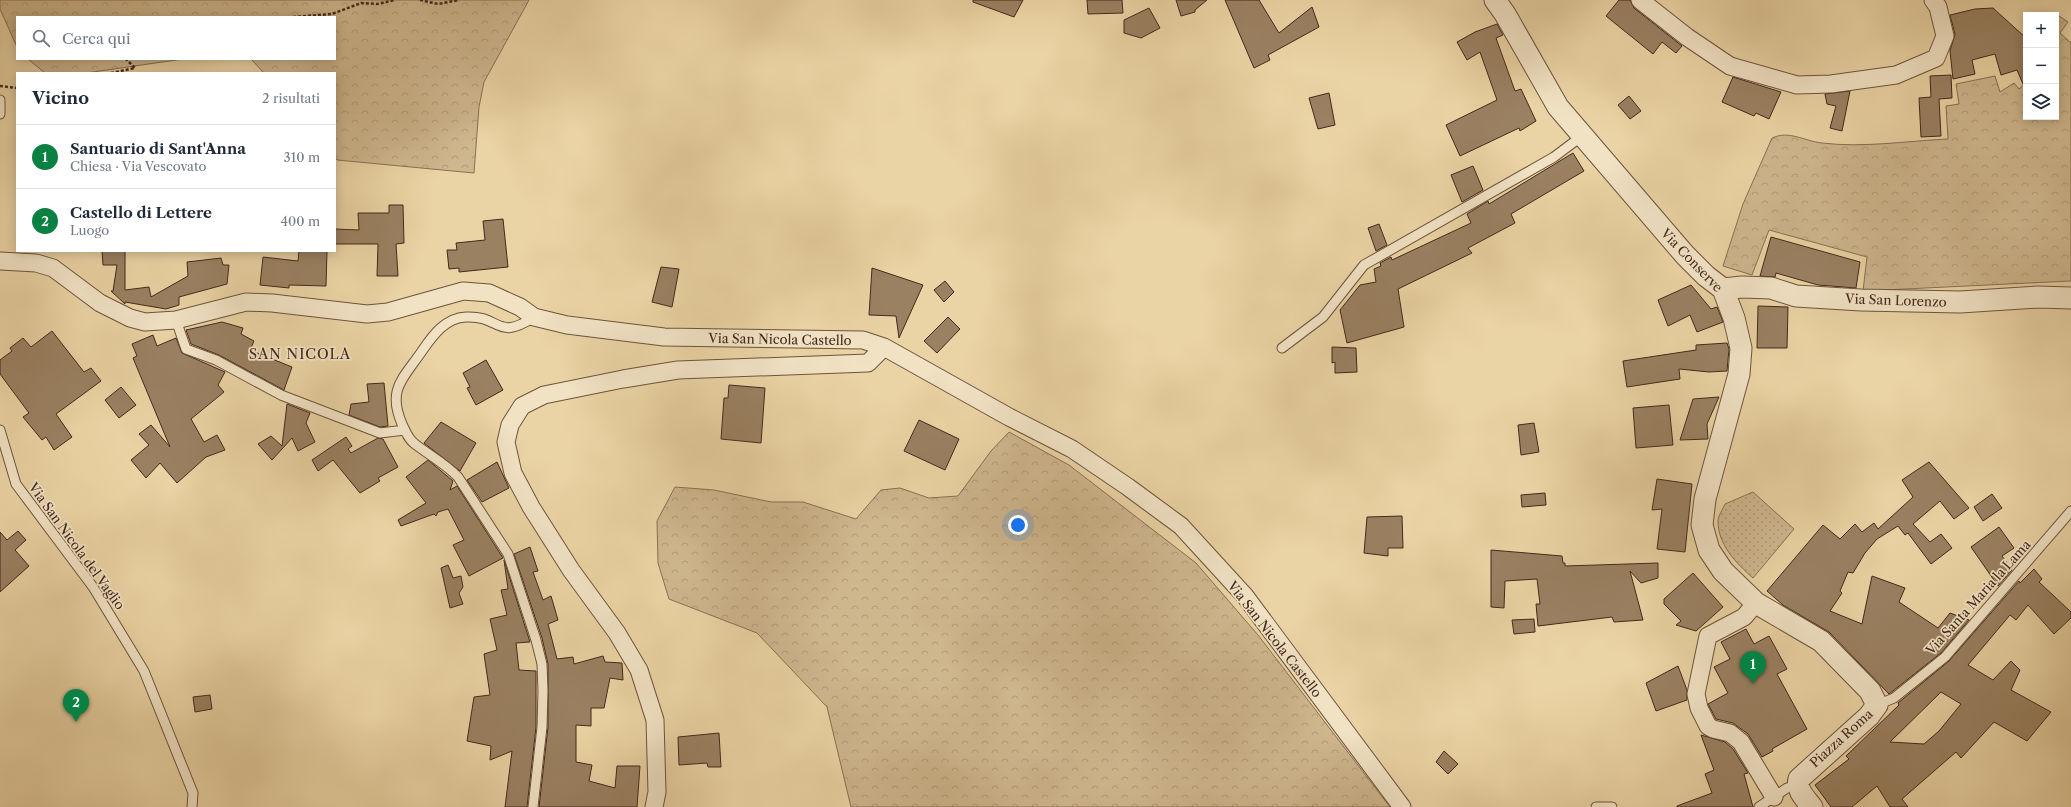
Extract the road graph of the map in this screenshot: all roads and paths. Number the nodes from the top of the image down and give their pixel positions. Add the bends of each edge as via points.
1 (395, 0) edge
2 (420, 0) edge
3 (459, 0) edge
4 (1494, 0) edge
5 (1640, 0) edge
6 (1936, 3) edge
7 (306, 16) edge
8 (127, 60) edge
9 (116, 72) edge
10 (0, 86) edge
11 (16, 88) edge
12 (0, 100) edge
13 (0, 114) edge
14 (1582, 136) junction
15 (0, 260) edge
16 (1723, 289) junction
17 (2071, 298) edge
18 (534, 317) junction
19 (176, 320) junction
20 (884, 347) junction
21 (1282, 348) dead end
22 (0, 430) edge
23 (405, 430) junction
24 (2071, 511) edge
25 (1756, 603) junction
26 (1877, 704) junction
27 (1797, 785) junction
28 (1774, 798) junction
29 (192, 807) edge
30 (533, 807) edge
31 (654, 807) edge
32 (1402, 807) edge
33 (1596, 807) edge
34 (1612, 807) edge
35 (1759, 807) edge
36 (1812, 807) edge

1 - 7 path via 377,4 361,3 332,14
2 - 3 path via 438,4
4 - 14 street, Via Conserve via 1505,14 1558,107
5 - 6 street via 1687,37 1730,66 1797,85 1830,84 1896,75 1936,58 1945,36
8 - 9 path via 135,68
10 - 11 path
12 - 13 lane
14 - 16 street, Via Conserve via 1685,255
14 - 21 lane via 1554,157 1364,265 1323,317
15 - 19 street, Via San Nicola Castello via 36,263 53,268 100,302 130,318 145,322
16 - 17 street, Via San Lorenzo via 1772,288 1796,296 1861,300 1960,302 2038,297
16 - 25 street, Via Conserve via 1734,318 1741,348 1739,374 1705,499 1702,524 1709,550 1723,571
18 - 19 street, Via San Nicola Castello via 520,307 489,293 463,292 388,312 367,314 246,302
18 - 20 street, Via San Nicola Castello via 567,325 664,337 849,339 863,340
18 - 23 lane via 519,327 505,329 484,318 465,317 441,327 398,387 395,396 396,410
19 - 23 lane via 186,349 216,360 281,395 380,433
20 - 31 street via 868,363 678,370 544,395 522,406 510,425 506,442 513,473 531,507 571,570 618,633 640,670 655,720 657,792
20 - 32 street, Via San Nicola Castello via 1072,449 1181,526 1245,596
22 - 29 lane, Via San Nicola del Vaglio via 16,484 93,587 144,671 193,793
23 - 30 lane via 414,443 458,477 508,554 542,664 542,727
24 - 26 lane, Via Santa Maria la Lama via 1945,656 1894,698
25 - 26 street, Piazza Roma via 1821,642 1870,691
25 - 28 street via 1744,616 1708,636 1696,694 1699,708 1708,726 1730,733 1741,742
26 - 27 street, Piazza Roma via 1869,716 1798,778
27 - 28 lane via 1787,788
27 - 36 street
28 - 35 lane
33 - 34 lane

